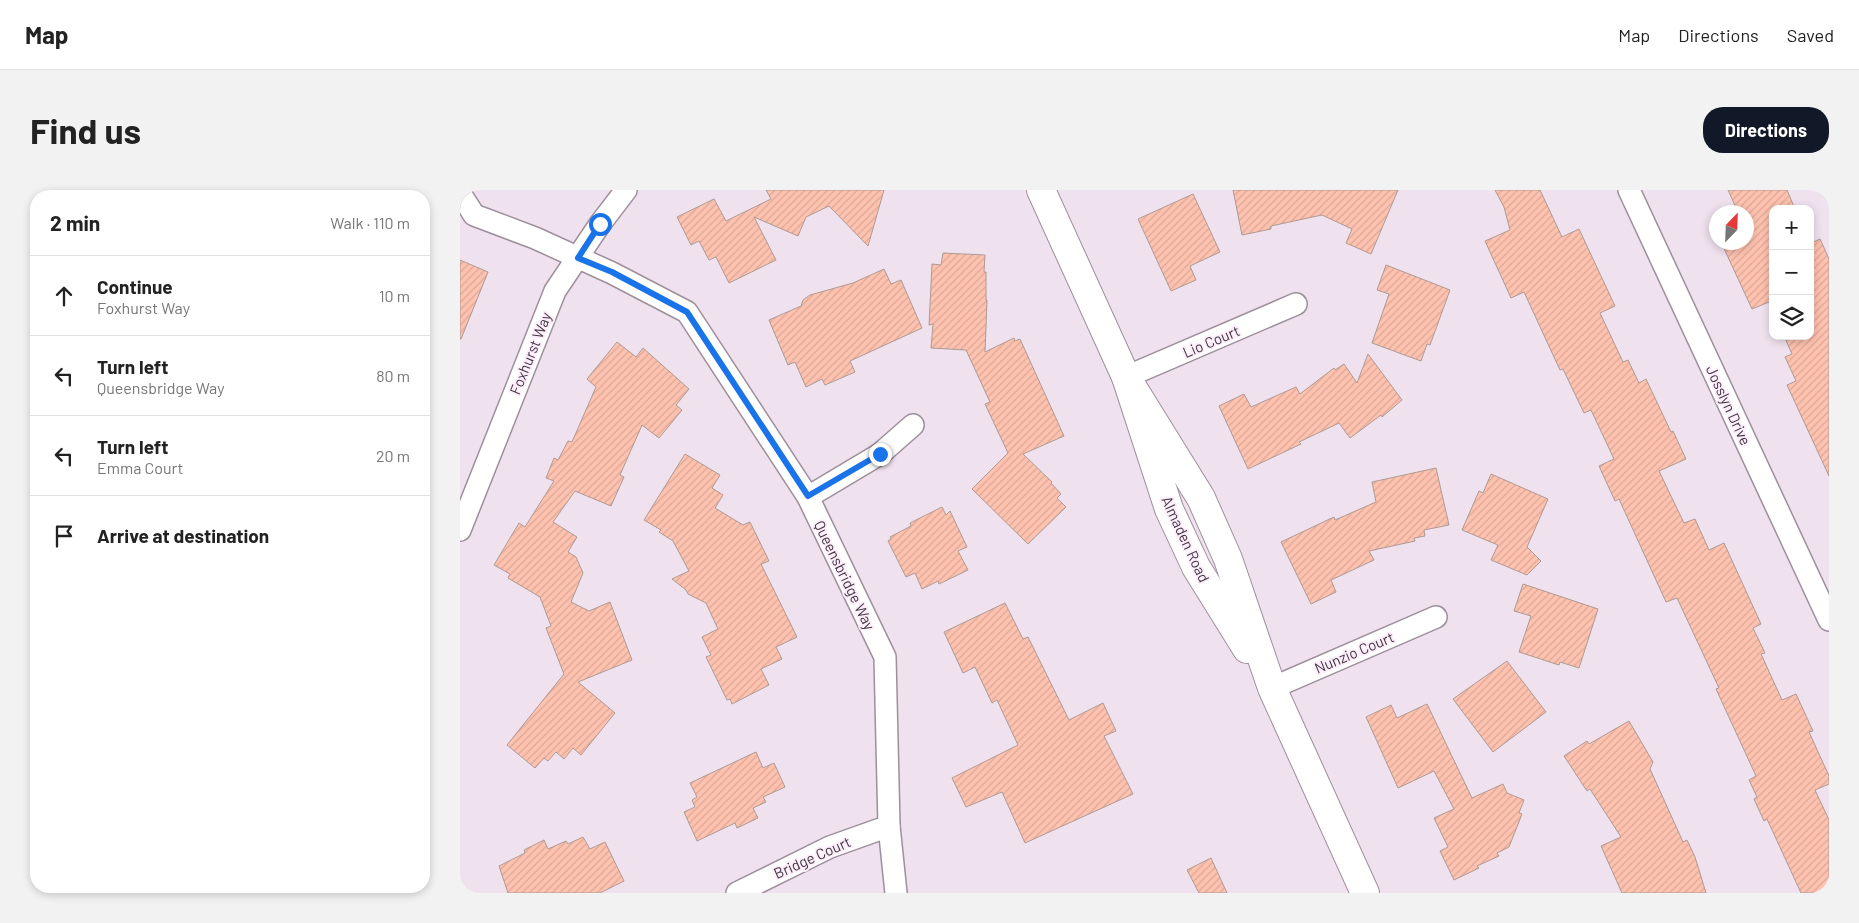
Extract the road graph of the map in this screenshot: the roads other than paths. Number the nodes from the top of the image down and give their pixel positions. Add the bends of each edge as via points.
1 (626, 190) edge
2 (1041, 190) edge
3 (1629, 190) edge
4 (460, 193) edge
5 (578, 258) junction
6 (1296, 304) dead end
7 (1126, 377) junction
8 (912, 425) dead end
9 (808, 496) junction
10 (460, 530) edge
11 (1436, 617) dead end
12 (1829, 620) edge
13 (1272, 688) junction
14 (890, 826) junction
15 (737, 893) edge
16 (896, 893) edge
17 (1365, 893) edge

1 - 5 street, Foxhurst Way
2 - 7 street, Almaden Road
3 - 12 street, Josslyn Drive
4 - 5 street, Queensbridge Way via 474,215
5 - 9 street, Queensbridge Way via 612,272 687,312
5 - 10 street, Foxhurst Way via 555,291
6 - 7 street, Lio Court
7 - 13 street, Almaden Road via 1200,498 1228,559
8 - 9 street via 880,454
9 - 14 street, Queensbridge Way via 885,657
11 - 13 street, Nunzio Court
13 - 17 street, Almaden Road
14 - 15 street, Bridge Court via 830,847
14 - 16 street, Queensbridge Way

